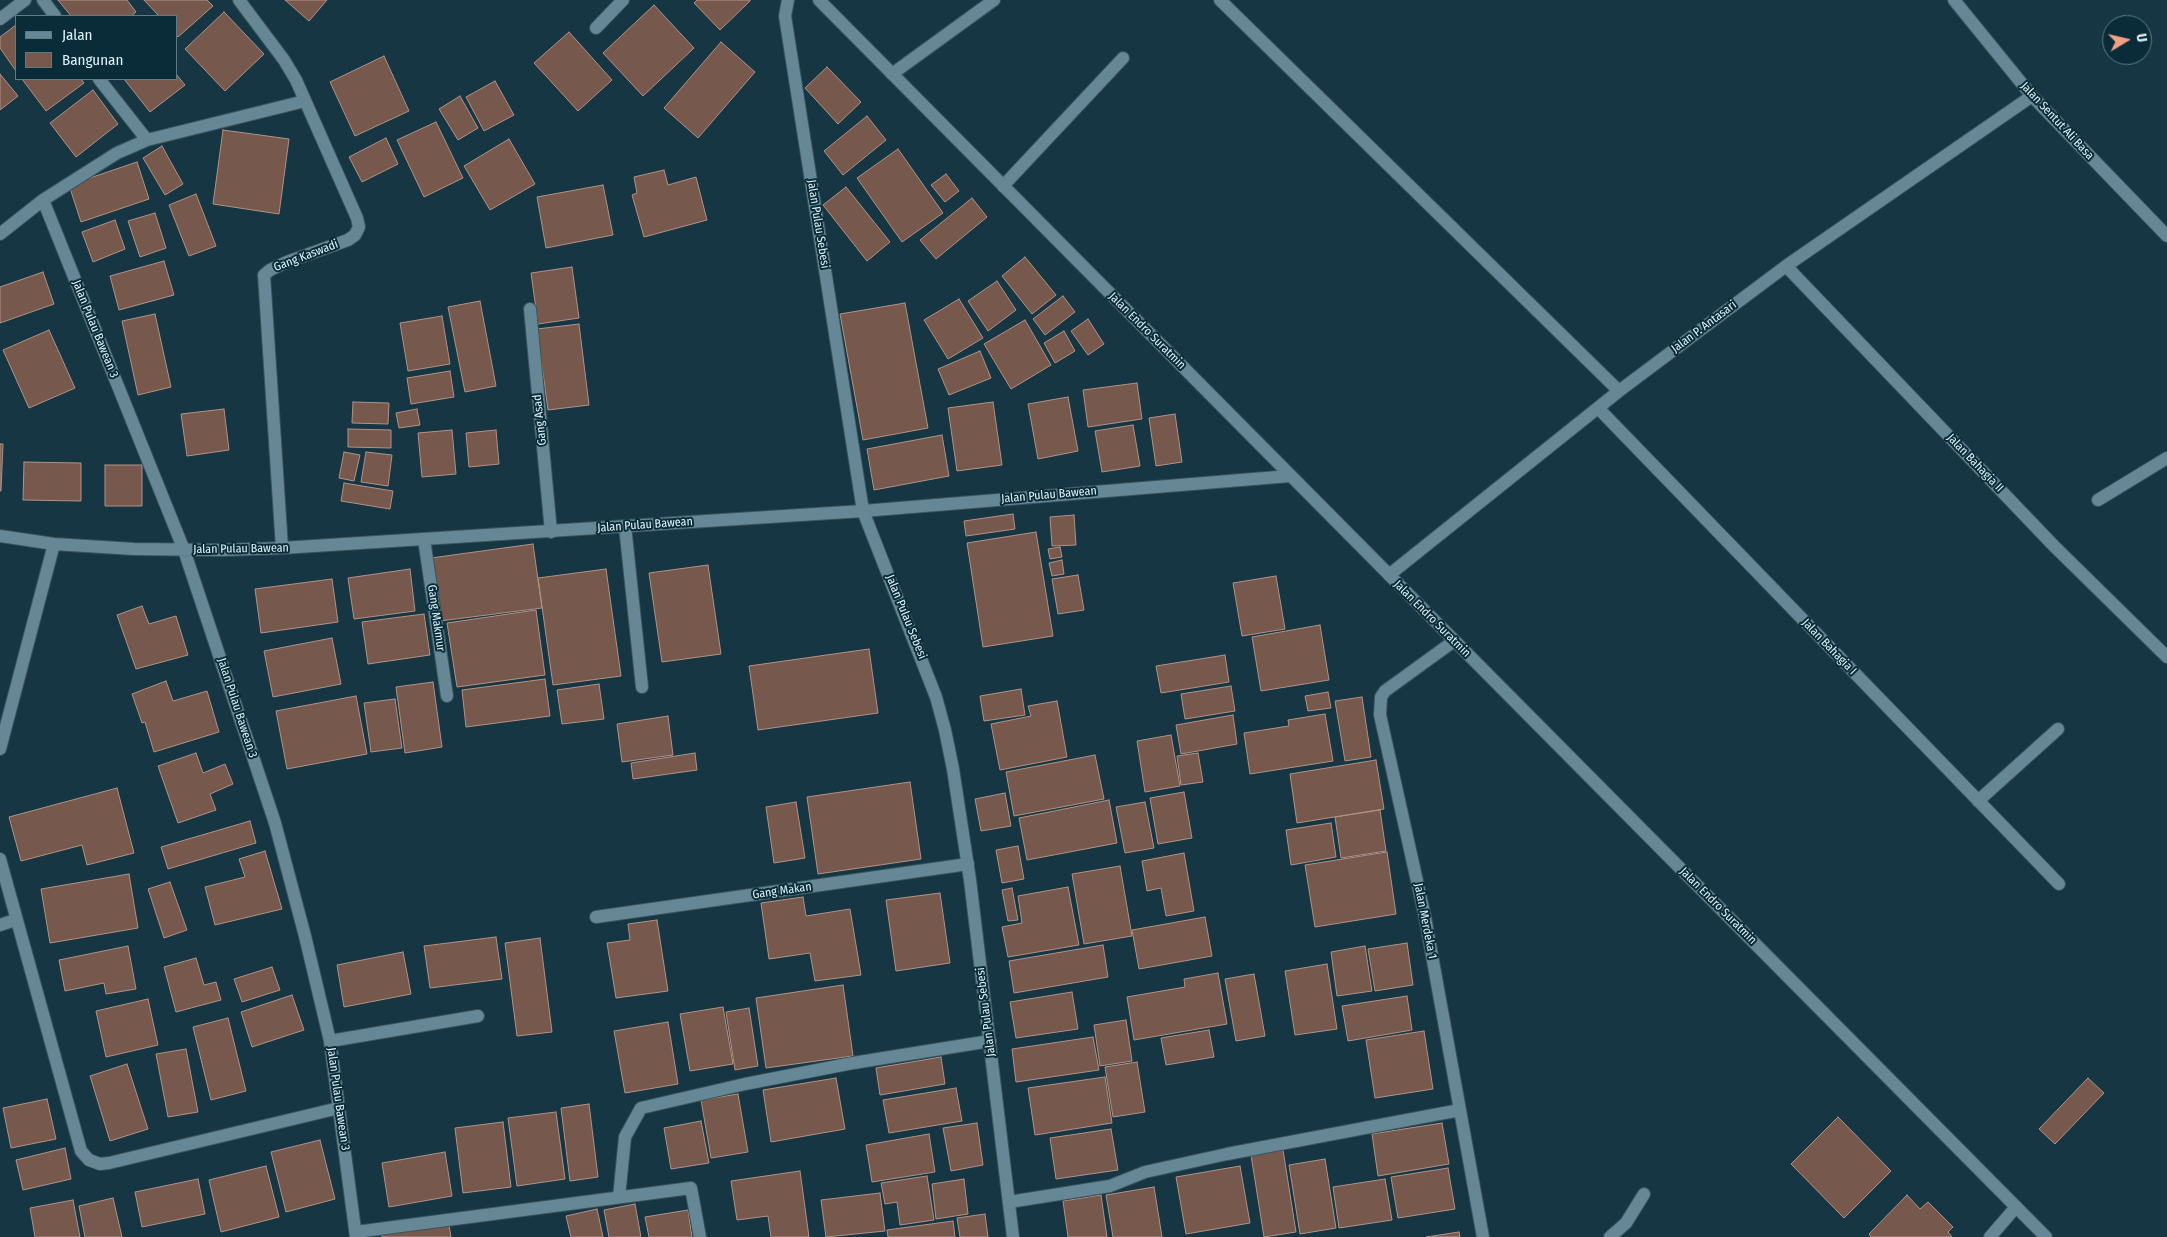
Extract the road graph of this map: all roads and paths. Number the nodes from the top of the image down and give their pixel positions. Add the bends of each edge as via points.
1 (25, 0) edge
2 (43, 0) edge
3 (239, 0) edge
4 (623, 0) edge
5 (788, 0) edge
6 (819, 0) edge
7 (994, 0) edge
8 (1220, 0) edge
9 (1954, 0) edge
10 (54, 15) edge
11 (0, 19) edge
12 (596, 28) dead end
13 (1123, 58) dead end
14 (892, 74) junction
15 (100, 80) edge
16 (2032, 96) junction
17 (304, 101) junction
18 (147, 140) junction
19 (1003, 186) junction
20 (43, 200) junction
21 (0, 234) edge
22 (2167, 236) edge
23 (1786, 266) junction
24 (530, 309) dead end
25 (1619, 391) junction
26 (1599, 409) junction
27 (2167, 458) edge
28 (1290, 476) junction
29 (2098, 500) dead end
30 (863, 511) junction
31 (625, 526) junction
32 (551, 532) junction
33 (0, 536) edge
34 (424, 539) junction
35 (54, 544) junction
36 (282, 548) junction
37 (184, 550) junction
38 (1389, 575) junction
39 (1454, 641) junction
40 (2167, 657) edge
41 (642, 688) dead end
42 (448, 696) dead end
43 (2058, 729) dead end
44 (0, 749) edge
45 (1978, 801) junction
46 (0, 860) edge
47 (968, 864) junction
48 (2059, 884) dead end
49 (596, 918) dead end
50 (15, 920) junction
51 (0, 925) edge
52 (478, 1016) dead end
53 (330, 1040) junction
54 (990, 1041) junction
55 (339, 1108) junction
56 (1460, 1110) junction
57 (1644, 1194) dead end
58 (619, 1197) junction
59 (1009, 1202) junction
60 (2016, 1207) junction
61 (356, 1234) edge
62 (700, 1237) edge
63 (1013, 1237) edge
64 (1484, 1237) edge
65 (1610, 1237) edge
66 (1990, 1237) edge
67 (2046, 1237) edge

1 - 11 street
2 - 10 street
3 - 17 street, Gang Kaswadi via 284,60
4 - 12 street
5 - 30 street, Jalan Pulau Sebesi via 785,16
6 - 14 street, Jalan Endro Suratmin
7 - 14 street
8 - 25 street
9 - 16 street, Jalan Sentut Ali Basa
13 - 19 street
14 - 19 street, Jalan Endro Suratmin
15 - 18 street
16 - 22 street, Jalan Sentut Ali Basa
16 - 23 street, Jalan P. Antasari
17 - 18 street
17 - 36 street, Gang Kaswadi via 359,227 348,240 287,262 264,275
18 - 20 street via 117,153
19 - 28 street, Jalan Endro Suratmin
20 - 21 street
20 - 37 street, Jalan Pulau Bawean 3
23 - 25 street, Jalan P. Antasari
23 - 40 street, Jalan Bahagia II via 2054,546
24 - 32 street, Gang Asad
25 - 26 street, Jalan P. Antasari
26 - 38 street, Jalan P. Antasari
26 - 45 street, Jalan Bahagia I
27 - 29 street
28 - 30 street, Jalan Pulau Bawean
28 - 38 street, Jalan Endro Suratmin
30 - 31 street, Jalan Pulau Bawean
30 - 47 street, Jalan Pulau Sebesi via 936,697 947,738
31 - 32 street, Jalan Pulau Bawean
31 - 41 street
32 - 34 street, Jalan Pulau Bawean
33 - 35 street, Jalan Pulau Bawean
34 - 36 street, Jalan Pulau Bawean
34 - 42 street, Gang Makmur
35 - 37 street, Jalan Pulau Bawean
35 - 44 street
36 - 37 street, Jalan Pulau Bawean
37 - 53 street, Jalan Pulau Bawean 3 via 275,823
38 - 39 street, Jalan Endro Suratmin
39 - 56 street, Jalan Merdeka 1 via 1391,685 1381,697 1380,706 1425,917
39 - 60 street, Jalan Endro Suratmin
43 - 45 street
45 - 48 street, Jalan Bahagia I
46 - 50 street
47 - 49 street, Gang Makan
47 - 54 street, Jalan Pulau Sebesi
50 - 51 street
50 - 55 street via 80,1151 89,1160 109,1164
52 - 53 street
53 - 55 street, Jalan Pulau Bawean 3
54 - 58 street via 853,1063 641,1108 625,1137
54 - 59 street, Jalan Pulau Sebesi
55 - 61 street, Jalan Pulau Bawean 3
56 - 59 street via 1227,1154 1145,1172 1110,1186
56 - 64 street, Jalan Merdeka 1
57 - 65 street via 1626,1223
58 - 61 street
58 - 62 street via 691,1188
59 - 63 street, Jalan Pulau Sebesi
60 - 66 street
60 - 67 street, Jalan Endro Suratmin

